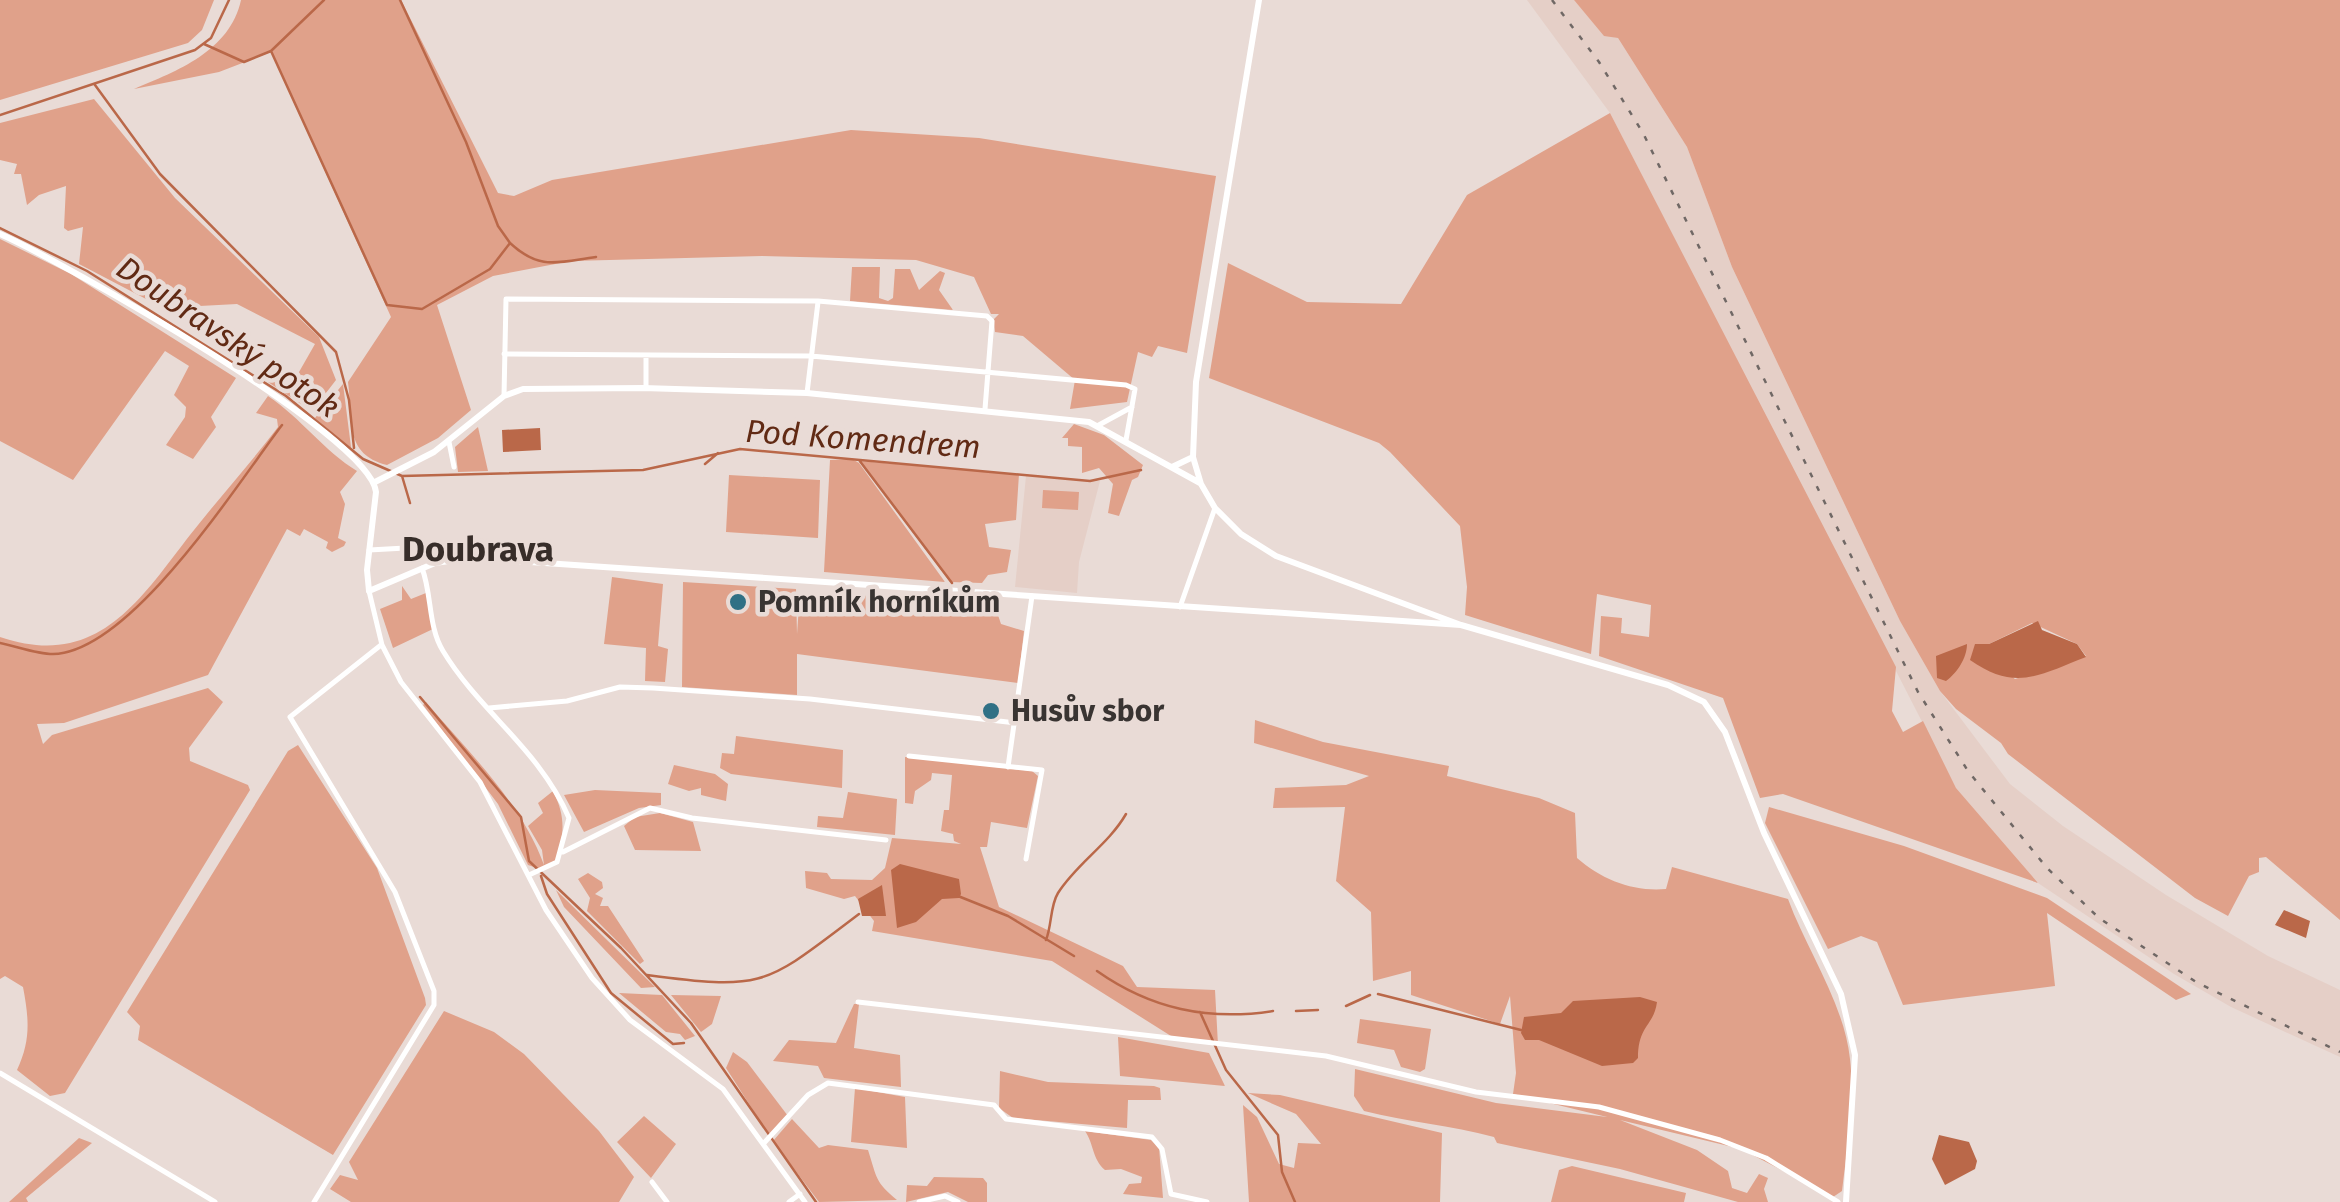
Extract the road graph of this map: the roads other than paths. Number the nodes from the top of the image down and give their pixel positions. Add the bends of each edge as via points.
1 (1259, 0) edge
2 (0, 234) edge
3 (818, 301) junction
4 (504, 354) junction
5 (646, 355) junction
6 (811, 356) junction
7 (988, 373) junction
8 (646, 388) junction
9 (807, 393) junction
10 (504, 396) junction
11 (1132, 407) junction
12 (985, 408) junction
13 (1097, 426) junction
14 (1126, 440) junction
15 (449, 442) junction
16 (1193, 457) junction
17 (454, 467) dead end
18 (1172, 467) junction
19 (374, 482) junction
20 (1201, 484) junction
21 (1215, 508) junction
22 (369, 550) junction
23 (435, 564) junction
24 (422, 568) junction
25 (369, 591) junction
26 (1032, 594) junction
27 (1180, 606) junction
28 (1461, 625) junction
29 (382, 645) junction
30 (489, 708) junction
31 (1016, 723) junction
32 (909, 756) dead end
33 (1008, 767) junction
34 (886, 840) dead end
35 (562, 853) junction
36 (1026, 859) dead end
37 (529, 875) junction
38 (858, 1002) dead end
39 (0, 1073) edge
40 (764, 1143) junction
41 (652, 1182) dead end
42 (800, 1194) junction
43 (215, 1202) edge
44 (314, 1202) edge
45 (667, 1202) edge
46 (790, 1202) edge
47 (805, 1202) edge
48 (919, 1202) edge
49 (958, 1202) edge
50 (1206, 1202) edge
51 (1843, 1202) edge

1 - 16 street via 1196,382
2 - 19 street via 102,287 279,398
3 - 4 street via 506,299
3 - 6 street
3 - 7 street via 987,316
4 - 5 street
4 - 10 street
5 - 6 street
5 - 8 street
6 - 7 street
6 - 9 street
7 - 11 street via 1126,385 1134,388
7 - 12 street
8 - 9 street
8 - 10 street via 523,389
9 - 12 street
10 - 15 street
11 - 13 street
11 - 14 street
12 - 13 street
13 - 14 street
14 - 18 street
15 - 17 street
15 - 19 street
16 - 18 street
16 - 20 street
18 - 20 street
19 - 22 street
20 - 21 street
21 - 27 street
21 - 28 street via 1276,556
22 - 23 street via 424,546
22 - 25 street
23 - 24 street
23 - 26 street via 516,560
24 - 25 street
24 - 30 street via 438,642
25 - 29 street
26 - 27 street
26 - 31 street
27 - 28 street
28 - 51 street via 1685,691 1719,720 1840,994 1855,1055
29 - 37 street via 401,682 480,782
29 - 44 street via 290,717 395,892 434,1005
30 - 31 street via 567,701 620,687
30 - 35 street via 546,771 560,797 568,818
31 - 33 street
32 - 33 street
33 - 36 street via 1042,770
34 - 35 street via 650,808
35 - 37 street via 550,869
37 - 40 street via 605,992 630,1020 723,1088
38 - 51 street via 1326,1056 1476,1092 1599,1107 1736,1146
39 - 43 street
40 - 42 street
40 - 50 street via 828,1083 994,1104 1006,1119 1152,1137 1162,1149 1171,1194
41 - 45 street
42 - 46 street
42 - 47 street
48 - 49 street via 945,1196

